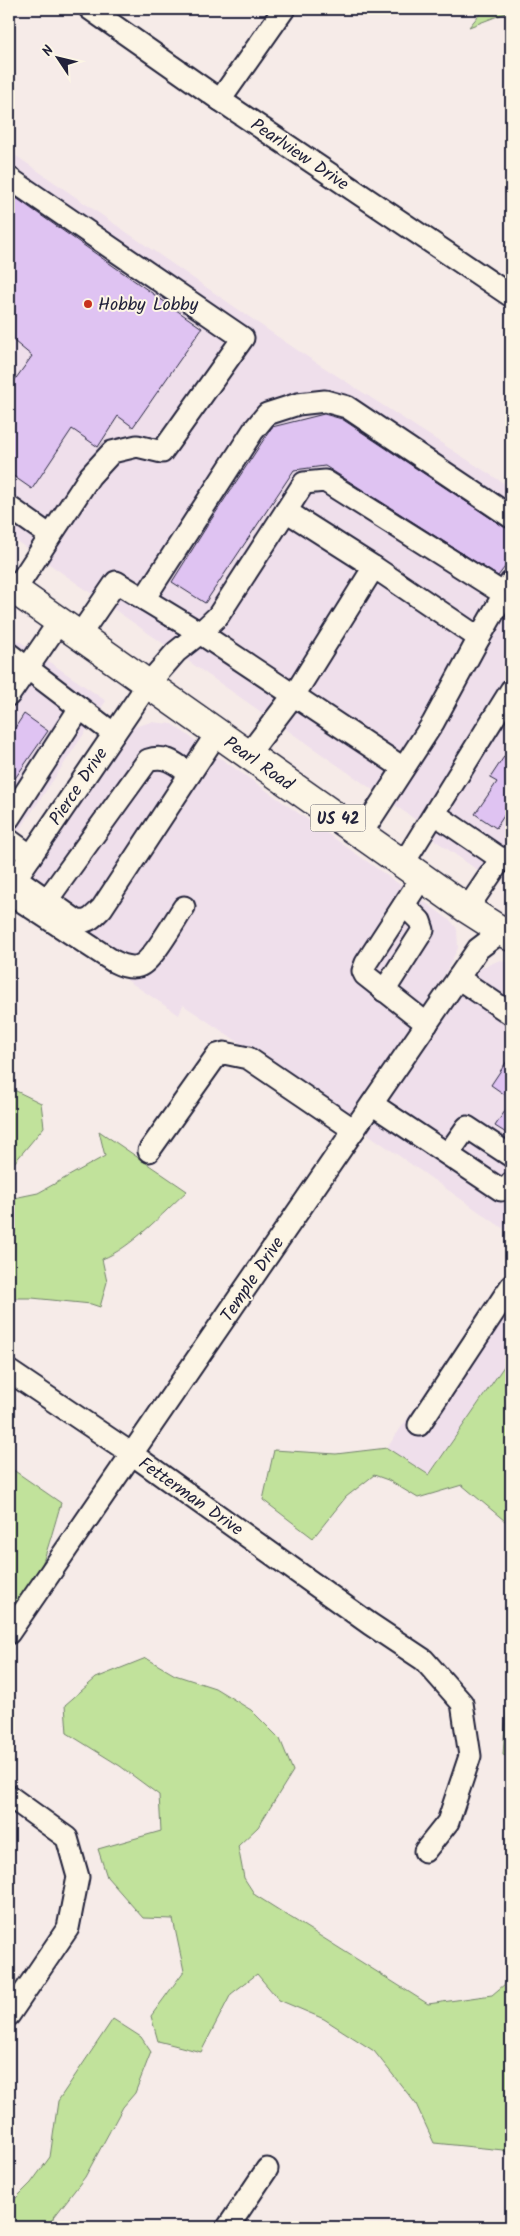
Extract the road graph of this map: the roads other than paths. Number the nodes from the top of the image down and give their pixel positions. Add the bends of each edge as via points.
1 (90, 9) edge
2 (284, 9) edge
3 (220, 100) junction
4 (9, 178) edge
5 (511, 296) edge
6 (9, 507) edge
7 (286, 511) junction
8 (511, 517) edge
9 (49, 536) junction
10 (374, 568) junction
11 (508, 587) edge
12 (12, 588) edge
13 (144, 599) junction
14 (69, 629) junction
15 (200, 633) junction
16 (479, 638) junction
17 (9, 654) edge
18 (27, 668) junction
19 (148, 684) junction
20 (511, 690) edge
21 (9, 695) edge
22 (293, 696) junction
23 (80, 708) junction
24 (217, 733) junction
25 (114, 734) junction
26 (248, 755) junction
27 (403, 768) junction
28 (190, 774) junction
29 (434, 814) junction
30 (9, 818) edge
31 (361, 834) junction
32 (9, 840) edge
33 (31, 856) junction
34 (506, 858) edge
35 (413, 871) junction
36 (11, 886) edge
37 (47, 900) junction
38 (404, 905) junction
39 (184, 907) dead end
40 (467, 909) junction
41 (508, 930) edge
42 (458, 978) junction
43 (384, 991) junction
44 (511, 1014) edge
45 (427, 1024) junction
46 (372, 1104) junction
47 (354, 1130) junction
48 (149, 1151) dead end
49 (448, 1154) junction
50 (511, 1156) edge
51 (511, 1183) edge
52 (511, 1286) edge
53 (9, 1371) edge
54 (419, 1425) dead end
55 (132, 1454) junction
56 (9, 1633) edge
57 (9, 1796) edge
58 (425, 1851) dead end
59 (9, 2015) edge
60 (266, 2169) dead end
61 (228, 2227) edge

1 - 3 street, Pearlview Drive
2 - 3 street
3 - 5 street, Pearlview Drive
4 - 9 street via 243,338 162,452 137,446 112,452 90,476
6 - 9 street
7 - 10 street
7 - 11 street, Pierce Drive via 304,483 325,481
7 - 15 street, Pierce Drive via 218,616
8 - 13 street via 347,407 325,401 298,404 267,414 253,430
9 - 12 street
10 - 16 street
10 - 22 street
11 - 16 street
12 - 14 main road, Pearl Road / US 42
13 - 14 street via 116,582
13 - 15 street
14 - 18 street
14 - 19 main road, Pearl Road / US 42
15 - 19 street, Pierce Drive via 176,652
15 - 22 street
16 - 27 street
17 - 18 street
18 - 21 street
18 - 23 street
19 - 24 main road, Pearl Road / US 42
19 - 25 street, Pierce Drive
20 - 29 street
22 - 26 street
22 - 27 street
23 - 25 street
23 - 30 street
24 - 26 main road, Pearl Road / US 42
24 - 28 street
25 - 33 street, Pierce Drive
26 - 31 main road, Pearl Road / US 42
27 - 31 street
28 - 37 street via 168,758 154,758 143,765
28 - 37 street via 92,919 77,921
29 - 34 street
29 - 35 street
31 - 35 main road, Pearl Road / US 42
32 - 33 street
33 - 36 street, Pierce Drive
34 - 40 street
35 - 38 street
35 - 40 main road, Pearl Road / US 42
36 - 37 street
36 - 39 street via 124,966 142,965
38 - 43 street via 420,921 423,930
38 - 43 street via 363,971
40 - 41 main road, Pearl Road / US 42
41 - 42 street, Temple Drive via 478,949
42 - 44 street
42 - 45 street, Temple Drive
43 - 45 street
45 - 46 street, Temple Drive
46 - 47 street, Temple Drive
46 - 49 street
47 - 48 street via 248,1058 224,1053 217,1055
47 - 55 street, Temple Drive
49 - 50 street via 467,1127
49 - 51 street via 501,1190 508,1189
52 - 54 street
53 - 55 street, Fetterman Drive
55 - 56 street, Temple Drive
55 - 58 street, Fetterman Drive via 424,1660 462,1703 470,1756 448,1822
57 - 59 street via 67,1838 78,1877 68,1928
60 - 61 street

